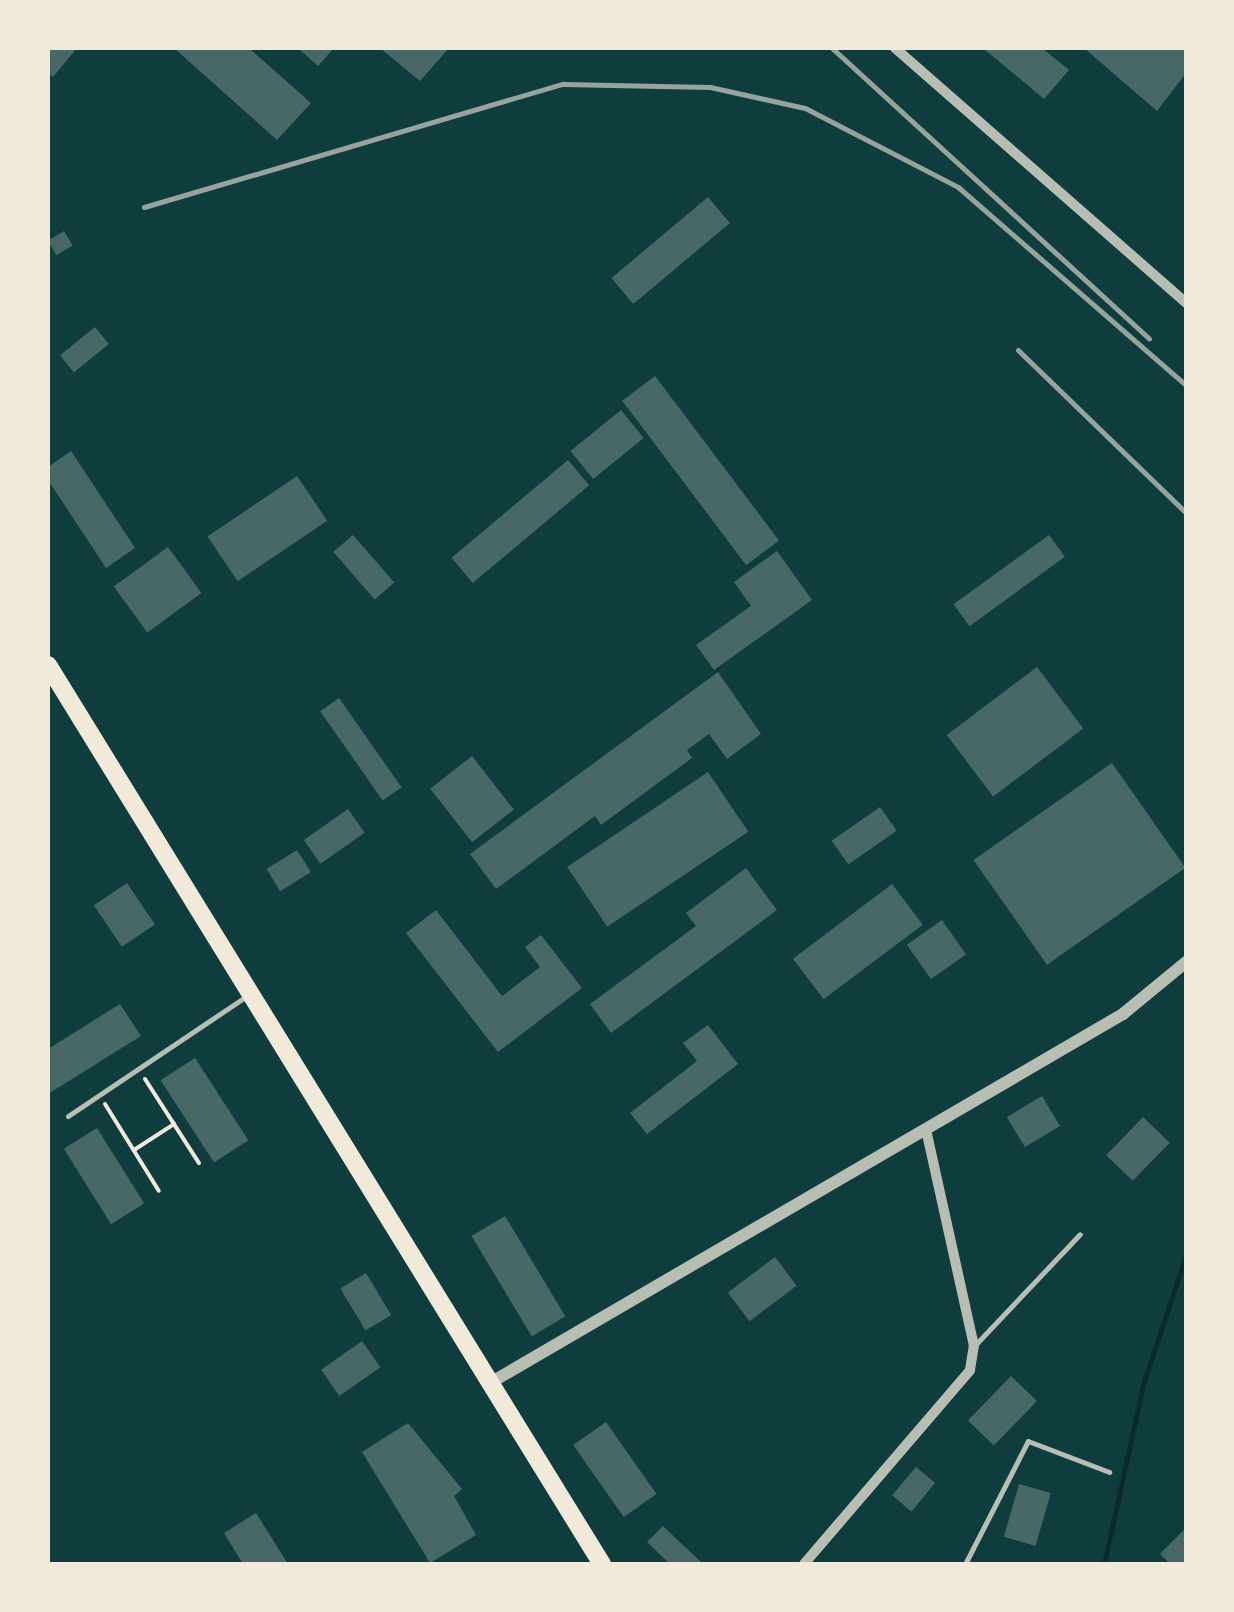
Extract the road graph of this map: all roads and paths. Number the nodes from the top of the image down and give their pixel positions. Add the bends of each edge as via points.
1 (895, 48) edge
2 (1186, 303) edge
3 (48, 664) edge
4 (1186, 962) edge
5 (250, 993) junction
6 (140, 1070) junction
7 (100, 1096) junction
8 (68, 1116) dead end
9 (174, 1124) junction
10 (926, 1130) junction
11 (134, 1150) junction
12 (199, 1163) dead end
13 (159, 1191) dead end
14 (1080, 1234) dead end
15 (974, 1346) junction
16 (490, 1383) junction
17 (1109, 1472) dead end
18 (602, 1564) edge
19 (804, 1564) edge
20 (965, 1564) edge

1 - 2 street
3 - 5 main road
4 - 10 street via 1123,1014
5 - 6 lane
5 - 16 main road
6 - 7 lane
6 - 9 path
7 - 8 lane
7 - 11 path
9 - 11 path
9 - 12 path
10 - 15 street
10 - 16 street
11 - 13 path
14 - 15 lane
15 - 19 street via 948,1404
16 - 18 main road
17 - 20 lane via 1028,1441

